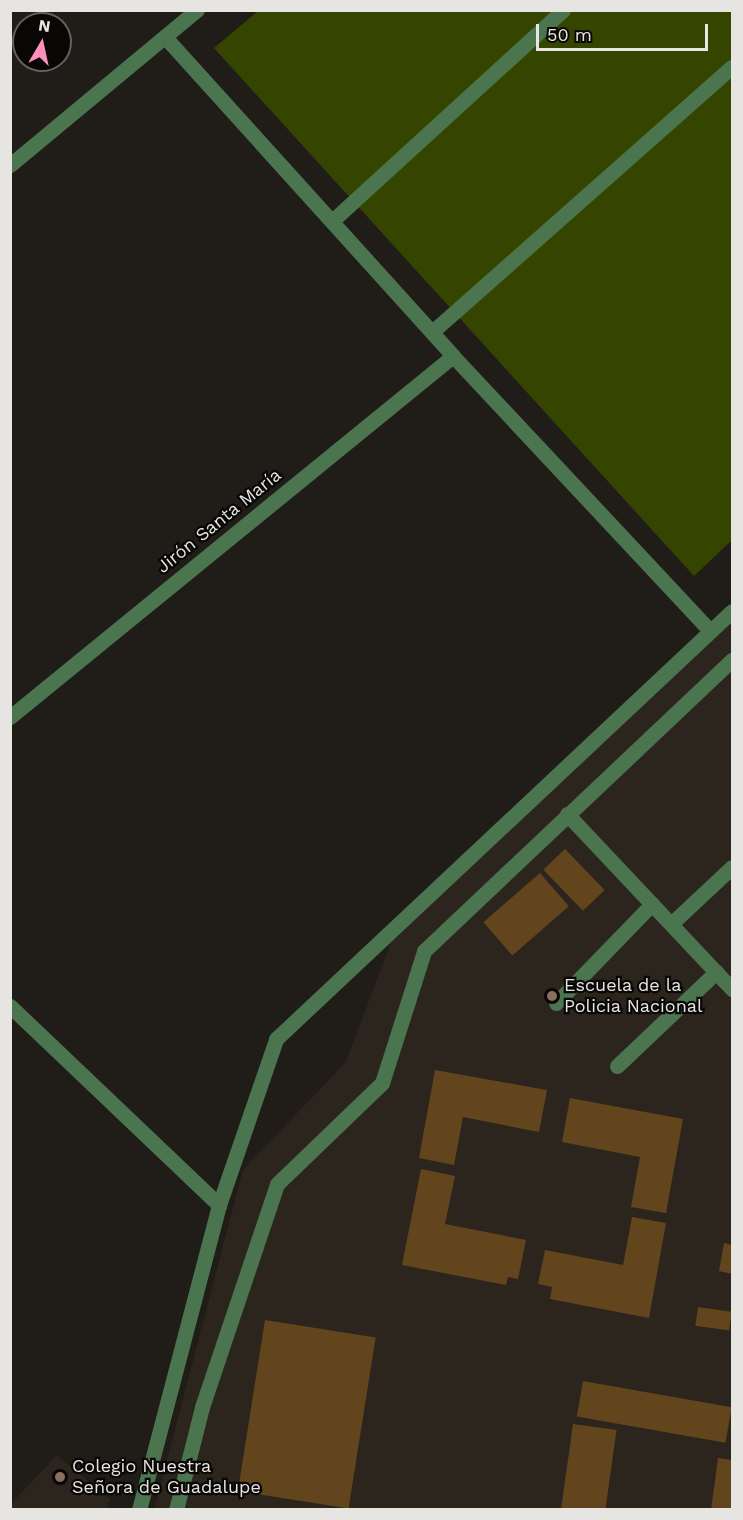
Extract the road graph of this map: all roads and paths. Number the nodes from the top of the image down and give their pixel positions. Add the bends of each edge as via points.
1 (197, 10) edge
2 (564, 10) edge
3 (165, 37) junction
4 (732, 67) edge
5 (10, 165) edge
6 (332, 221) junction
7 (432, 332) junction
8 (453, 356) junction
9 (732, 611) edge
10 (710, 631) junction
11 (732, 660) edge
12 (10, 717) edge
13 (567, 814) junction
14 (732, 867) edge
15 (652, 904) junction
16 (671, 924) junction
17 (716, 972) junction
18 (732, 989) edge
19 (556, 1003) dead end
20 (10, 1006) edge
21 (617, 1066) dead end
22 (219, 1205) junction
23 (139, 1509) edge
24 (176, 1509) edge

1 - 3 street
2 - 6 street
3 - 5 street
3 - 6 street
4 - 7 street
6 - 7 street
7 - 8 street
8 - 10 street
8 - 12 street, Jirón Santa María
9 - 10 street
10 - 22 street via 276,1039
11 - 13 street
13 - 15 street
13 - 24 street via 424,951 382,1083 277,1184 202,1407
14 - 16 street
15 - 16 street
15 - 19 street
16 - 17 street
17 - 18 street
17 - 21 street
20 - 22 street
22 - 23 street

